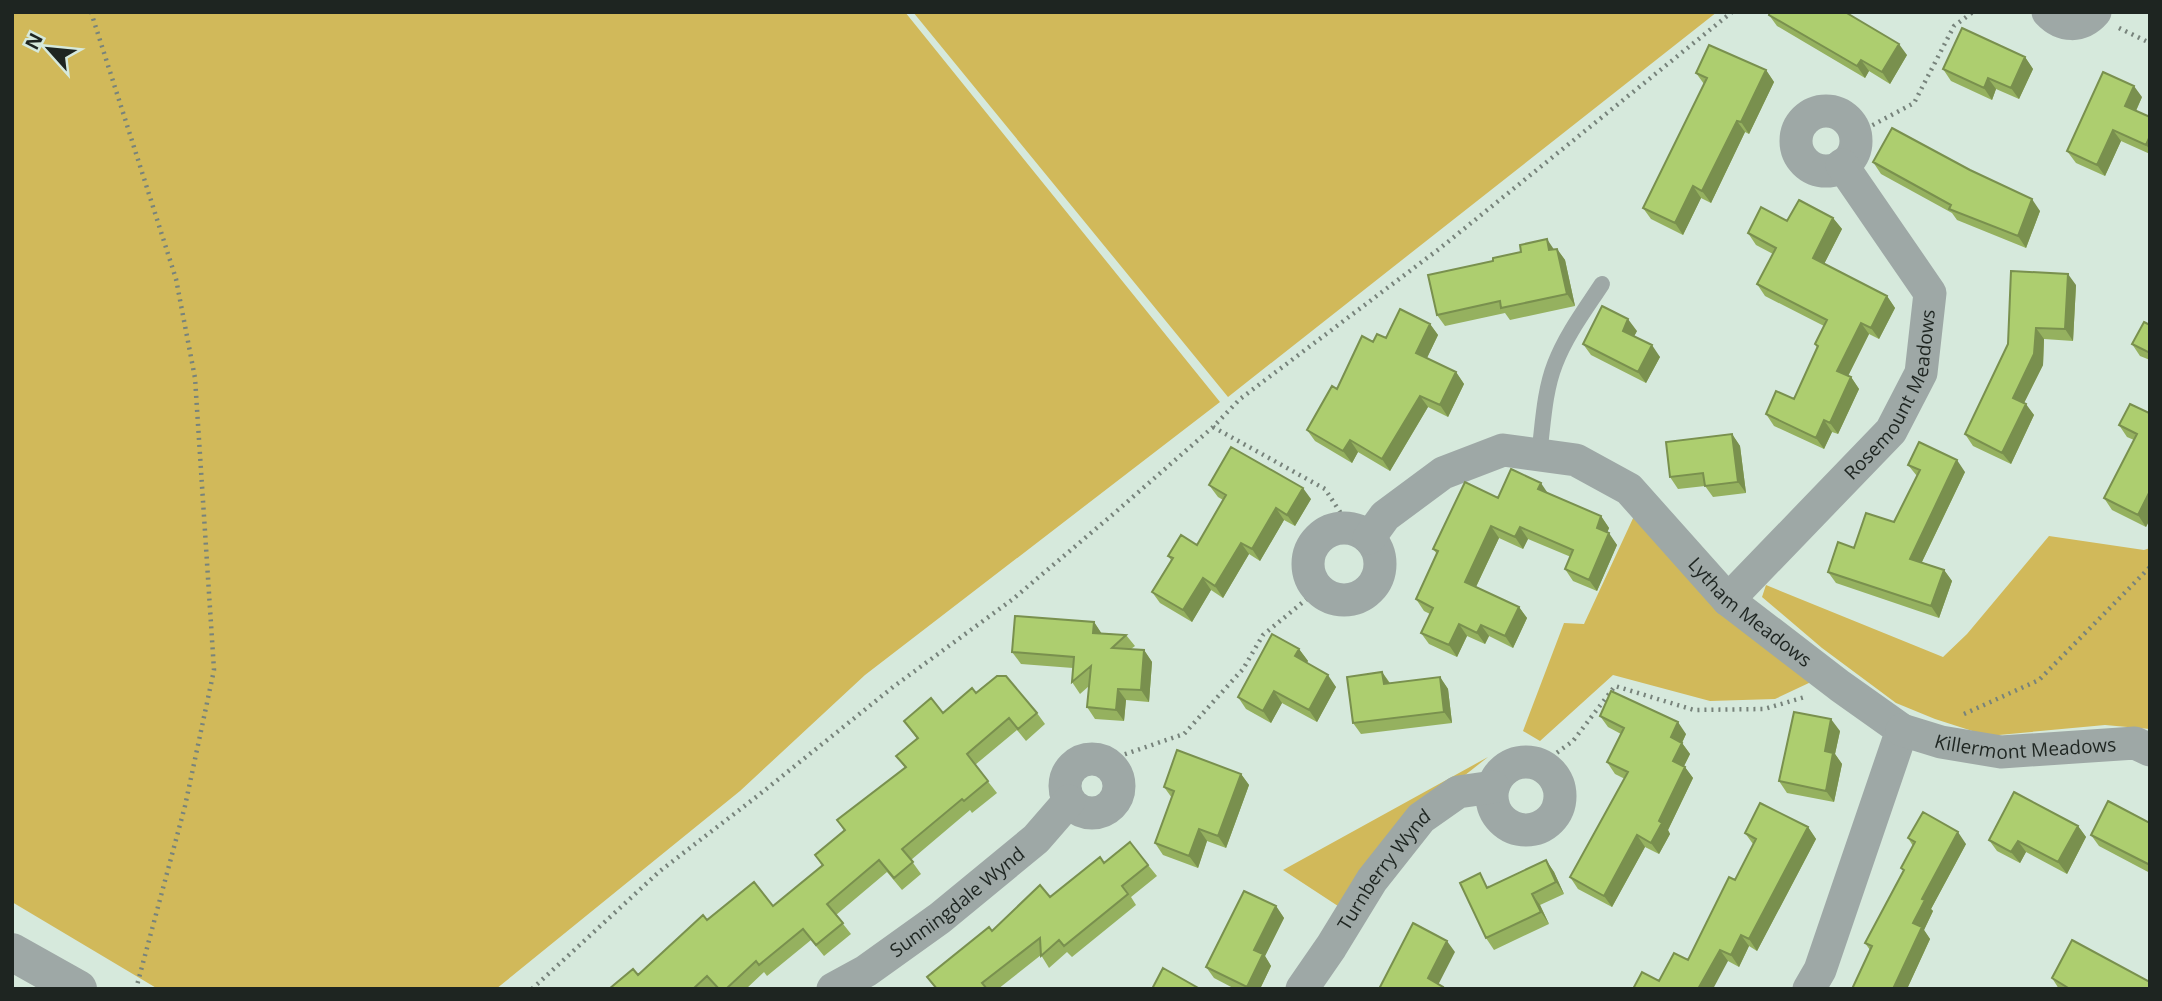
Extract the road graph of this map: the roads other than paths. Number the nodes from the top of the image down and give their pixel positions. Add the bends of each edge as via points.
1 (2048, 12) edge
2 (2104, 17) edge
3 (1849, 150) road end
4 (1602, 284) dead end
5 (1539, 455) junction
6 (1364, 534) junction
7 (1728, 600) junction
8 (1902, 730) junction
9 (2150, 750) edge
10 (1105, 761) road end
11 (1493, 786) junction
12 (12, 952) edge
13 (873, 980) edge
14 (78, 989) edge
15 (833, 989) edge
16 (1302, 989) edge
17 (1809, 989) edge

1 - 2 street via 2070,24
3 - 7 street, Rosemount Meadows via 1930,293 1921,373 1891,431
4 - 5 lane via 1554,366
5 - 6 street, Lytham Meadows via 1503,450 1443,473
5 - 7 street, Lytham Meadows via 1576,460 1629,489
6 - 6 street via 1380,558 1376,580 1361,596 1339,600 1328,596 1312,579 1308,567 1314,544 1334,529
7 - 8 street, Lytham Meadows
8 - 9 street, Killermont Meadows via 2001,752 2135,743
8 - 17 street via 1820,970
10 - 13 street, Sunningdale Wynd via 1117,774 1116,801 1102,812 1092,813 1069,801 1037,839
11 - 11 street via 1494,808 1507,825 1518,830 1549,821 1559,802 1556,780 1540,765 1529,762 1506,768
11 - 16 street, Turnberry Wynd via 1458,792 1421,818 1371,880
12 - 14 street
13 - 15 street, Sunningdale Wynd

